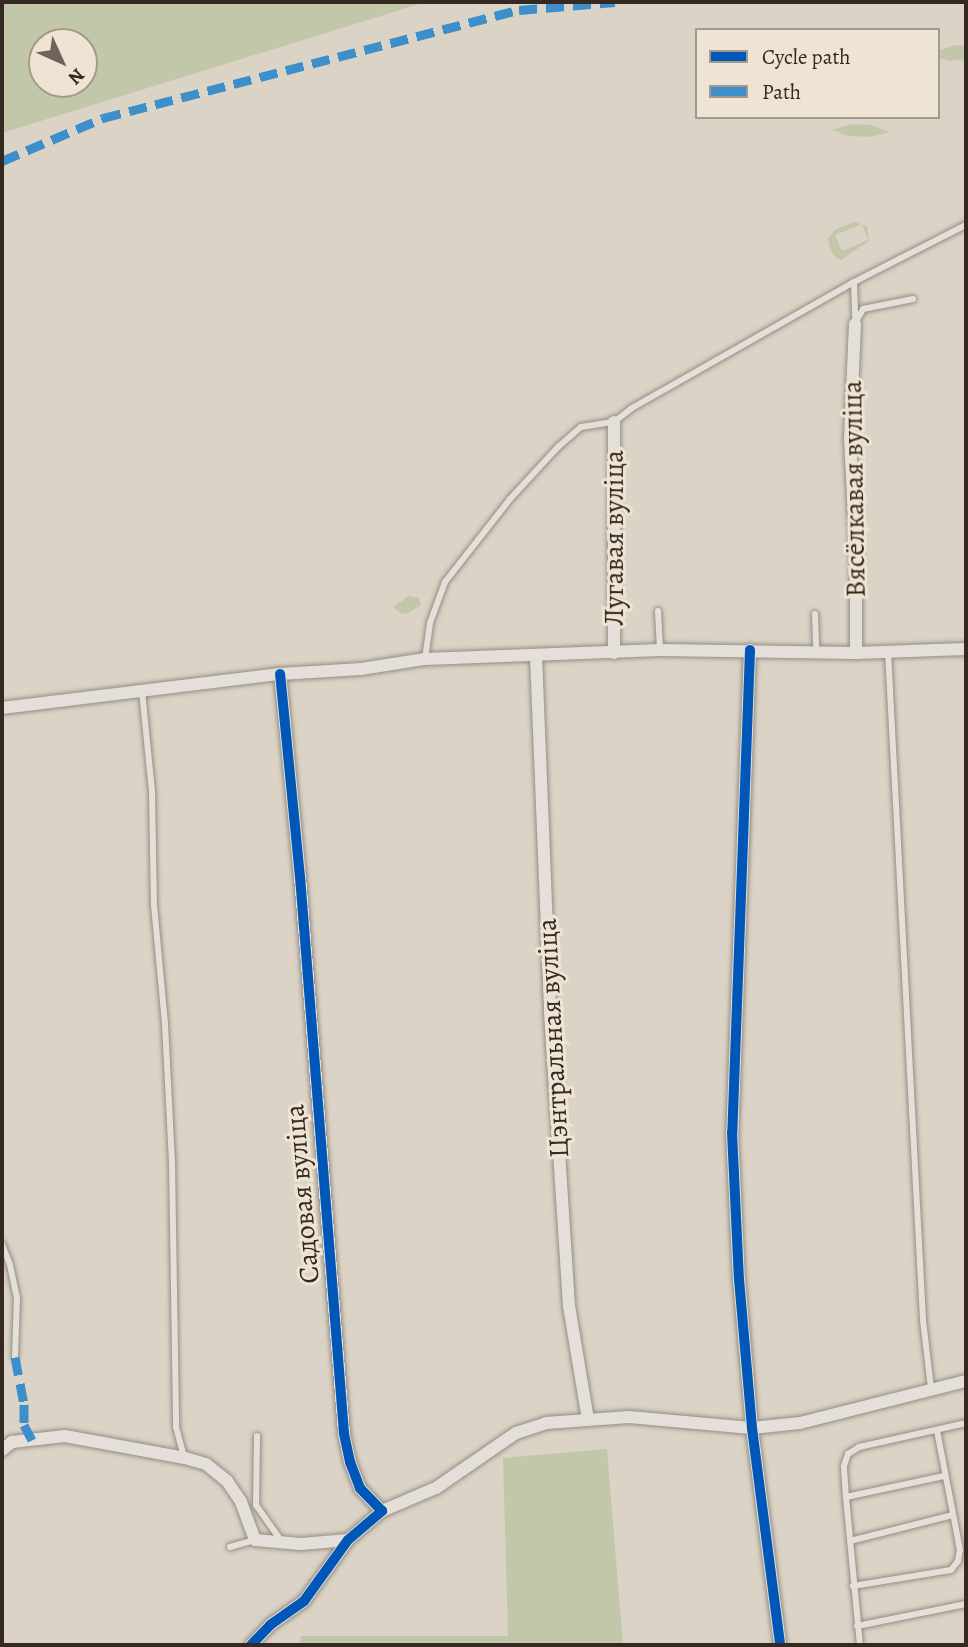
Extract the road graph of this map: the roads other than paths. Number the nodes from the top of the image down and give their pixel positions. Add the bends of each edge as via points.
1 (966, 225) edge
2 (854, 282) junction
3 (913, 299) dead end
4 (855, 324) junction
5 (614, 422) junction
6 (658, 611) dead end
7 (815, 614) dead end
8 (966, 649) edge
9 (660, 650) junction
10 (750, 650) junction
11 (888, 651) junction
12 (816, 652) junction
13 (614, 653) junction
14 (856, 653) junction
15 (536, 656) junction
16 (425, 659) junction
17 (281, 674) junction
18 (142, 691) junction
19 (2, 708) edge
20 (2, 1244) edge
21 (15, 1357) dead end
22 (966, 1381) edge
23 (931, 1388) junction
24 (588, 1419) junction
25 (966, 1423) edge
26 (752, 1428) junction
27 (937, 1430) junction
28 (257, 1436) dead end
29 (2, 1450) edge
30 (185, 1458) junction
31 (944, 1476) junction
32 (846, 1497) junction
33 (382, 1510) junction
34 (953, 1515) junction
35 (255, 1539) junction
36 (348, 1540) junction
37 (850, 1541) junction
38 (283, 1544) junction
39 (230, 1547) dead end
40 (853, 1586) junction
41 (966, 1604) edge
42 (857, 1626) junction
43 (251, 1645) edge
44 (780, 1645) edge
45 (860, 1645) edge

1 - 2 lane
2 - 4 lane
2 - 5 lane
3 - 4 lane via 863,309
4 - 14 street, Вясёлкавая вуліца via 850,439
5 - 13 street, Лугавая вуліца
5 - 16 lane via 581,427 566,440 466,553 445,582 430,623
6 - 9 lane
7 - 12 lane
8 - 11 street
9 - 10 street
9 - 13 street
10 - 12 street
10 - 26 street via 732,1132
11 - 14 street
11 - 23 lane via 923,1320
12 - 14 street
13 - 15 street
15 - 16 street
15 - 24 street, Цэнтральная вуліца via 550,1013 569,1306
16 - 17 street
17 - 18 street
17 - 33 street, Садовая вуліца via 344,1433 360,1488
18 - 19 street
18 - 30 lane via 152,792 154,905 172,1162 176,1427
20 - 21 lane via 17,1297
22 - 23 street
23 - 26 street via 800,1423
24 - 26 street via 629,1417
24 - 33 street via 546,1423 516,1433 436,1488
25 - 27 lane
26 - 44 street
27 - 31 lane
27 - 32 lane via 859,1447 848,1454
28 - 38 lane via 256,1505
29 - 30 street via 12,1442 65,1436
30 - 35 street via 206,1464 228,1481
31 - 32 lane
31 - 34 lane
32 - 37 lane
33 - 36 street
34 - 37 lane
34 - 40 lane via 960,1550 951,1570
35 - 38 street
35 - 39 lane
36 - 38 street
36 - 43 street via 304,1601
37 - 40 lane
40 - 42 lane
41 - 42 lane
42 - 45 lane

